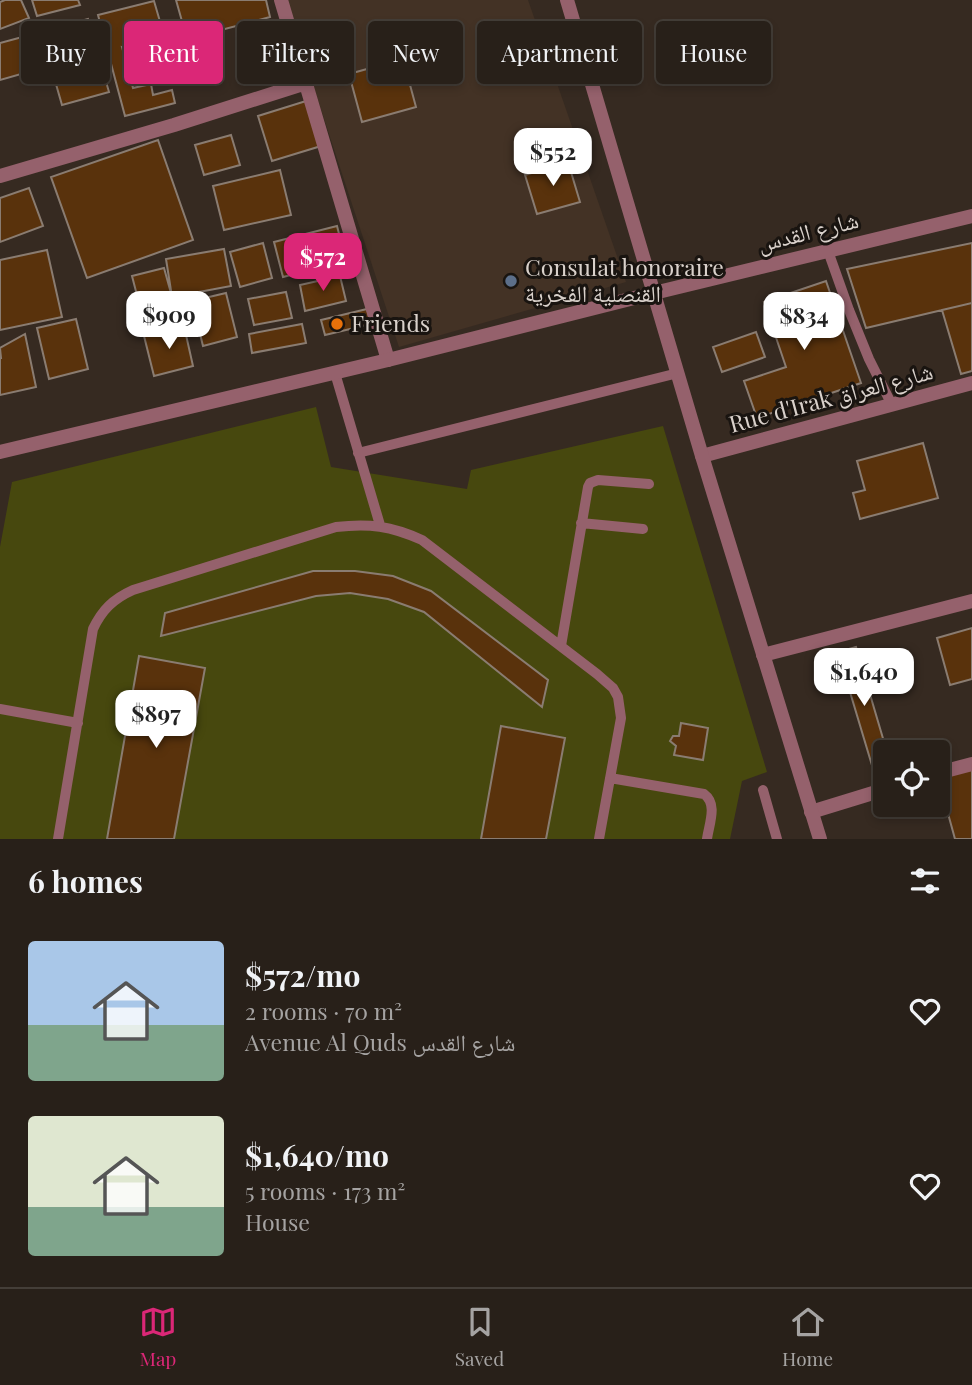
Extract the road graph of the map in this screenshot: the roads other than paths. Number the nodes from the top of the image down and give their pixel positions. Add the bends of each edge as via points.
1 (281, 0) edge
2 (567, 0) edge
3 (287, 21) edge
4 (303, 84) edge
5 (306, 84) edge
6 (0, 176) edge
7 (972, 216) edge
8 (828, 251) junction
9 (654, 293) junction
10 (388, 360) junction
11 (335, 373) junction
12 (678, 373) junction
13 (972, 383) edge
14 (892, 405) junction
15 (0, 452) edge
16 (358, 453) junction
17 (702, 456) junction
18 (649, 484) dead end
19 (582, 523) junction
20 (380, 525) junction
21 (643, 529) dead end
22 (972, 601) edge
23 (561, 646) junction
24 (763, 655) junction
25 (0, 709) edge
26 (78, 723) junction
27 (972, 764) edge
28 (950, 770) edge
29 (610, 778) junction
30 (763, 790) dead end
31 (873, 793) edge
32 (811, 812) junction
33 (58, 839) edge
34 (599, 839) edge
35 (706, 839) edge
36 (777, 839) edge
37 (820, 839) edge

1 - 3 street
2 - 9 street
4 - 6 street
5 - 10 street
7 - 8 street, شارع القدس
8 - 9 street, شارع القدس
8 - 14 lane via 869,359
9 - 10 street, شارع القدس
9 - 12 street
10 - 11 street, شارع القدس
11 - 15 street, شارع القدس
11 - 16 lane
12 - 16 lane
12 - 17 street
13 - 14 street, Rue d'Irak شارع العراق
14 - 17 street, Rue d'Irak شارع العراق
16 - 20 lane
17 - 24 street
18 - 19 lane via 594,481 588,487
19 - 21 lane
19 - 23 lane
20 - 23 lane via 422,540
20 - 26 lane via 336,527 119,596 93,629
22 - 24 street
23 - 29 lane via 606,680 618,697 621,718
24 - 32 street
25 - 26 lane
26 - 33 lane
27 - 28 street
29 - 34 lane
29 - 35 lane via 708,796 712,805
30 - 36 lane
31 - 32 street
32 - 37 street

